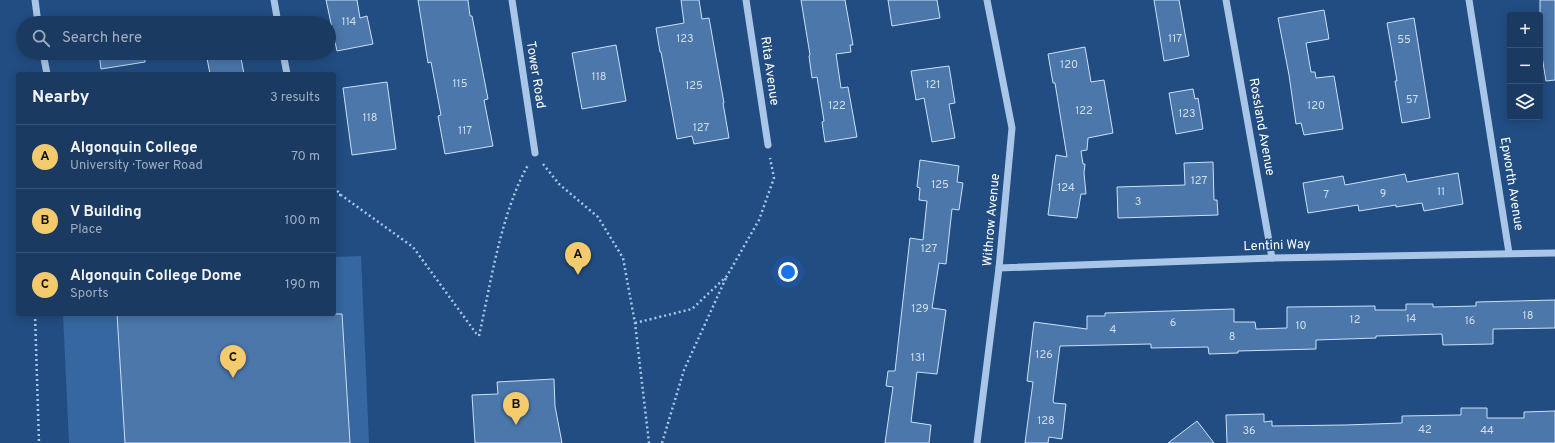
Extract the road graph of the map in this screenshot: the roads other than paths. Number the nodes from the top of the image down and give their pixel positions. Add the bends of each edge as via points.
1 (35, 0) edge
2 (274, 0) edge
3 (512, 0) edge
4 (746, 0) edge
5 (987, 0) edge
6 (1226, 0) edge
7 (1469, 0) edge
8 (37, 16) edge
9 (277, 16) edge
10 (44, 60) edge
11 (284, 60) edge
12 (47, 72) edge
13 (287, 72) edge
14 (768, 145) road end
15 (535, 153) road end
16 (1509, 253) junction
17 (1555, 253) edge
18 (1272, 258) junction
19 (999, 268) junction
20 (977, 443) edge

1 - 8 street
2 - 9 street
3 - 15 street, Tower Road
4 - 14 street, Rita Avenue
5 - 19 street, Withrow Avenue via 1012,128
6 - 18 street, Rossland Avenue
7 - 16 street, Epworth Avenue
10 - 12 street
11 - 13 street
16 - 17 street, Lentini Way
16 - 18 street, Lentini Way
18 - 19 street, Lentini Way
19 - 20 street, Withrow Avenue

